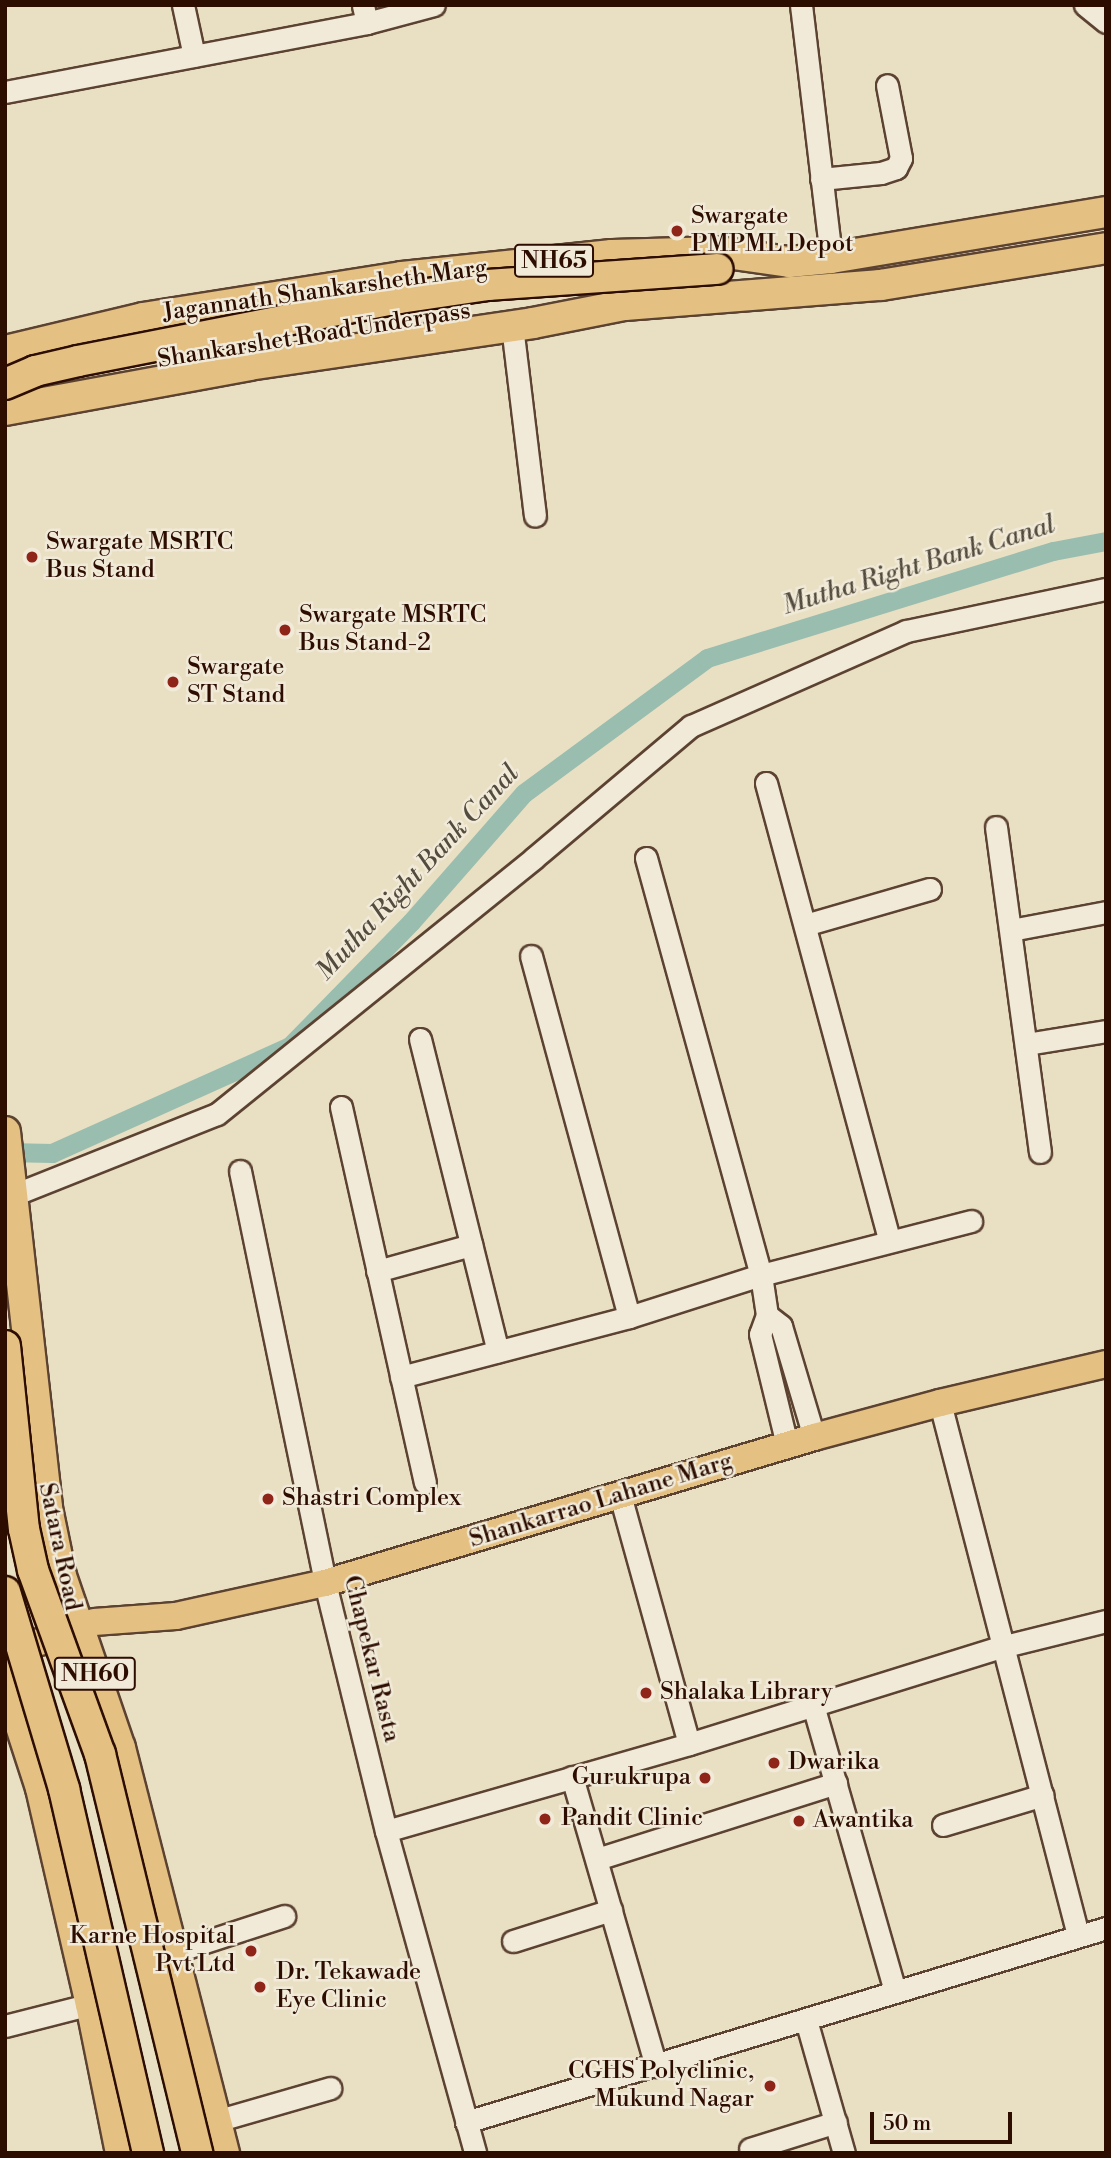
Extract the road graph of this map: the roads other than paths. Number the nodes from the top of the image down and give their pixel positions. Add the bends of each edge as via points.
1 (183, 5) edge
2 (434, 5) edge
3 (801, 5) edge
4 (1085, 5) edge
5 (365, 14) edge
6 (1106, 22) edge
7 (194, 56) junction
8 (887, 85) dead end
9 (5, 92) edge
10 (821, 179) junction
11 (1106, 212) edge
12 (1106, 248) edge
13 (831, 258) junction
14 (789, 262) junction
15 (625, 304) junction
16 (512, 327) junction
17 (5, 351) edge
18 (5, 384) edge
19 (5, 410) edge
20 (535, 516) dead end
21 (1106, 589) edge
22 (766, 783) dead end
23 (996, 827) dead end
24 (646, 858) dead end
25 (930, 889) dead end
26 (1106, 912) edge
27 (804, 925) junction
28 (1011, 930) junction
29 (531, 956) dead end
30 (1106, 1031) edge
31 (420, 1039) dead end
32 (1027, 1044) junction
33 (341, 1107) dead end
34 (5, 1132) edge
35 (1040, 1152) dead end
36 (240, 1171) dead end
37 (13, 1191) junction
38 (971, 1221) dead end
39 (890, 1241) junction
40 (471, 1245) junction
41 (377, 1271) junction
42 (761, 1275) junction
43 (767, 1315) junction
44 (629, 1317) junction
45 (5, 1346) edge
46 (498, 1351) junction
47 (1106, 1364) edge
48 (401, 1377) junction
49 (940, 1403) junction
50 (814, 1437) junction
51 (787, 1445) junction
52 (425, 1483) dead end
53 (620, 1495) junction
54 (325, 1583) junction
55 (5, 1592) edge
56 (81, 1620) junction
57 (5, 1621) edge
58 (1106, 1621) edge
59 (1001, 1647) junction
60 (5, 1650) edge
61 (5, 1677) edge
62 (813, 1705) junction
63 (689, 1744) junction
64 (572, 1777) junction
65 (836, 1783) junction
66 (1043, 1795) junction
67 (943, 1825) dead end
68 (386, 1831) junction
69 (597, 1858) junction
70 (611, 1910) junction
71 (284, 1916) dead end
72 (1106, 1928) edge
73 (1079, 1935) junction
74 (513, 1941) dead end
75 (174, 1952) junction
76 (895, 1991) junction
77 (91, 2004) junction
78 (806, 2020) junction
79 (5, 2026) edge
80 (656, 2066) junction
81 (330, 2088) dead end
82 (216, 2121) junction
83 (466, 2122) junction
84 (835, 2122) junction
85 (750, 2149) dead end
86 (121, 2153) edge
87 (148, 2153) edge
88 (197, 2153) edge
89 (224, 2153) edge
90 (475, 2153) edge
91 (844, 2153) edge

1 - 7 street
2 - 5 street
3 - 10 street
4 - 6 street
5 - 7 street
7 - 9 street
8 - 10 street via 901,158 896,168
10 - 13 street
11 - 13 highway, Jagannath Shankarsheth Marg / NH65
12 - 15 highway, NH65 via 881,285
13 - 14 highway, Jagannath Shankarsheth Marg / NH65
14 - 17 highway, Jagannath Shankarsheth Marg / NH65 via 719,252 460,270 143,318
14 - 18 highway, bridge via 488,285 400,298 78,361
15 - 16 highway, NH65
15 - 18 highway, Shankarshet Road Underpass via 462,312
16 - 19 highway, NH65 via 276,360
16 - 20 street
21 - 37 street via 906,631 691,726 217,1114
22 - 27 street
23 - 28 street
24 - 42 street
25 - 27 street
26 - 28 street
27 - 39 street
28 - 32 street
29 - 44 street
30 - 32 street
31 - 40 street
32 - 35 street
33 - 41 street
34 - 37 highway, Satara Road / NH60
36 - 54 street, Chapekar Rasta
37 - 56 highway, Satara Road / NH60 via 47,1508
38 - 39 street
39 - 42 street
40 - 41 street
40 - 46 street
41 - 48 street
42 - 43 street
42 - 44 street
43 - 50 street via 781,1326
43 - 51 street via 760,1334
44 - 46 street
45 - 88 highway, bridge via 33,1570 100,1754
46 - 48 street
47 - 49 main road, Shankarrao Lahane Marg
48 - 52 street
49 - 50 main road, Shankarrao Lahane Marg
49 - 59 street
50 - 51 main road, Shankarrao Lahane Marg
51 - 53 main road, Shankarrao Lahane Marg
53 - 54 main road, Shankarrao Lahane Marg
53 - 63 street
54 - 56 main road, Shankarrao Lahane Marg via 176,1616
54 - 68 street, Chapekar Rasta
55 - 87 highway, bridge via 64,1789
56 - 57 main road
56 - 60 main road
56 - 75 highway, Satara Road / NH60
58 - 59 street
59 - 62 street
59 - 66 street
61 - 77 highway via 41,1788
62 - 63 street
62 - 65 street
63 - 64 street
64 - 68 street
64 - 69 street
65 - 69 street
65 - 76 street
66 - 67 street
66 - 73 street
68 - 83 street, Chapekar Rasta
69 - 70 street
70 - 74 street
70 - 80 street
71 - 75 street
72 - 73 street
73 - 76 street
75 - 82 highway, Satara Road / NH60
76 - 78 street
77 - 79 street
77 - 86 highway
78 - 80 street
78 - 84 street
80 - 83 street
81 - 82 street
82 - 89 highway, Satara Road / NH60
83 - 90 street, Chapekar Rasta
84 - 85 street
84 - 91 street

